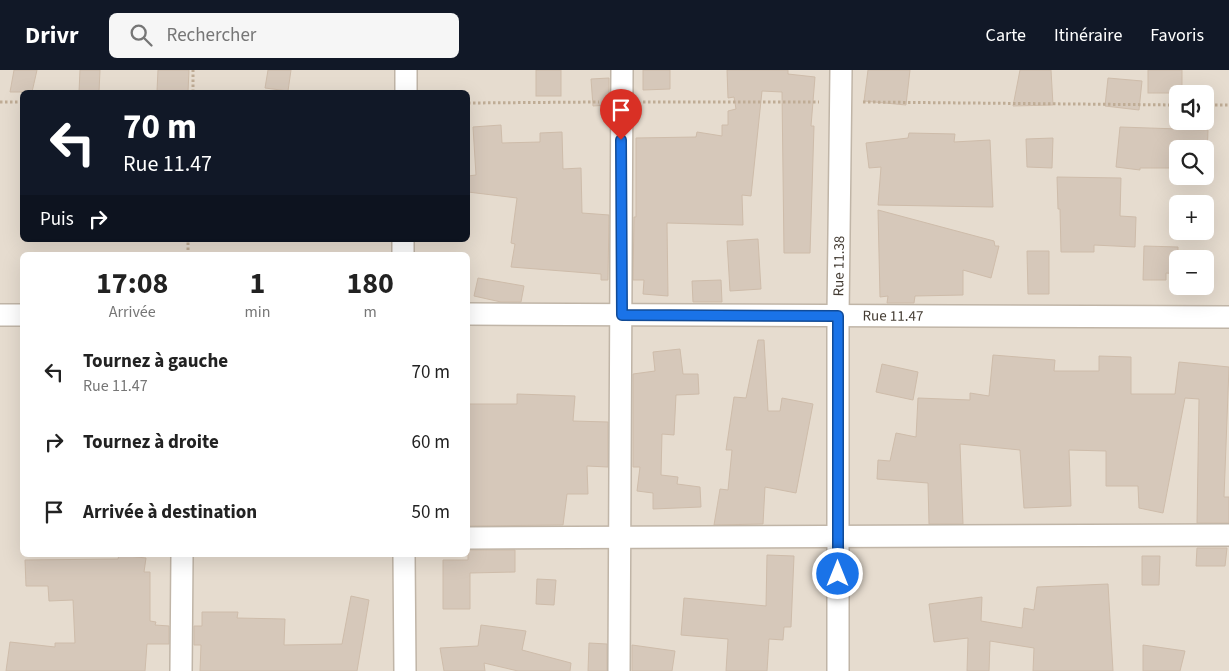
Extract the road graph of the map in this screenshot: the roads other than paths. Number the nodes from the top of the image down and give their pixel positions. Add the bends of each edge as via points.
1 (406, 70) edge
2 (622, 70) edge
3 (840, 70) edge
4 (406, 90) edge
5 (470, 314) edge
6 (0, 315) edge
7 (20, 315) edge
8 (622, 315) junction
9 (838, 316) junction
10 (1229, 317) edge
11 (838, 535) junction
12 (1229, 535) edge
13 (470, 538) edge
14 (620, 538) junction
15 (182, 557) edge
16 (404, 557) edge
17 (181, 671) edge
18 (405, 671) edge
19 (619, 671) edge
20 (838, 671) edge

1 - 4 street
2 - 8 street
3 - 9 street, Rue 11.38
5 - 8 street, Rue 11.47
6 - 7 street
8 - 9 street, Rue 11.47
8 - 14 street
9 - 10 street, Rue 11.47
9 - 11 street, Rue 11.38
11 - 12 street
11 - 14 street
11 - 20 street, Rue 11.38
13 - 14 street
14 - 19 street
15 - 17 street
16 - 18 street

